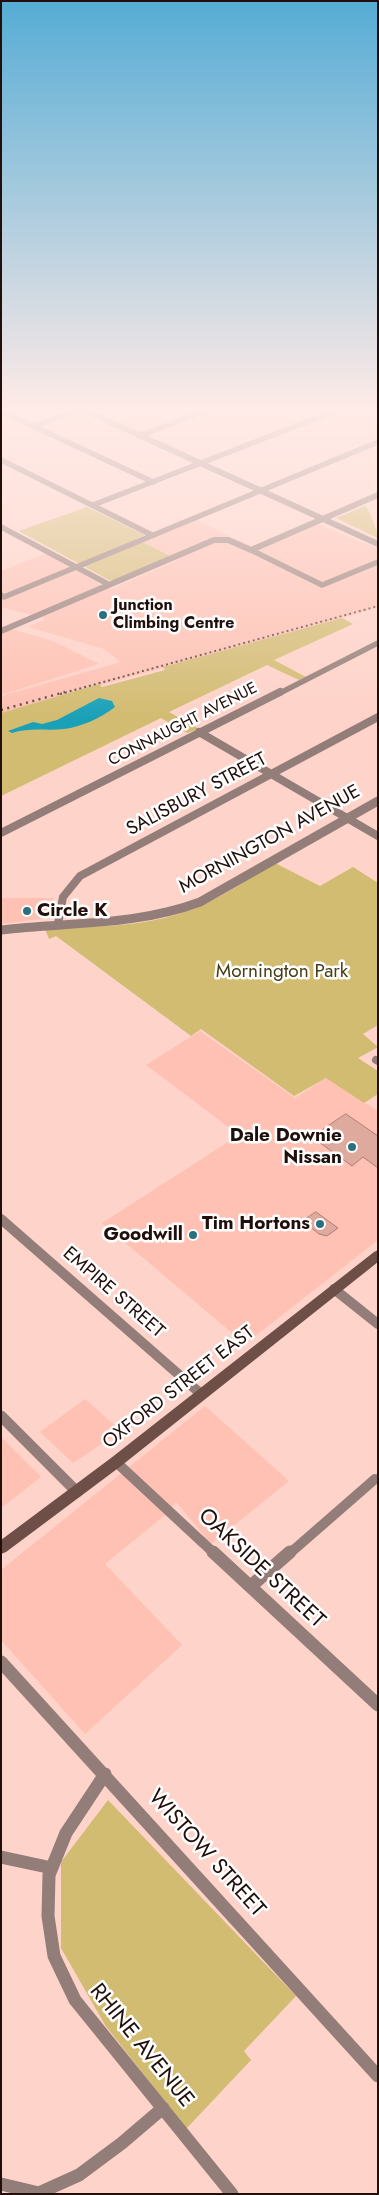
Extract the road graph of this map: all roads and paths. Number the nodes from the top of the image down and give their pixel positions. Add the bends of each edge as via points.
1 (108, 512) edge
2 (206, 512) edge
3 (308, 512) edge
4 (337, 512) edge
5 (322, 519) junction
6 (1, 527) edge
7 (152, 535) junction
8 (378, 544) edge
9 (251, 550) junction
10 (378, 562) edge
11 (76, 567) junction
12 (108, 584) junction
13 (3, 596) edge
14 (1, 631) edge
15 (378, 643) edge
16 (378, 718) edge
17 (199, 732) junction
18 (271, 774) junction
19 (378, 801) edge
20 (347, 818) junction
21 (1, 833) edge
22 (378, 836) edge
23 (58, 924) junction
24 (1, 930) edge
25 (1, 1218) edge
26 (378, 1255) edge
27 (334, 1289) junction
28 (378, 1324) edge
29 (201, 1394) junction
30 (1, 1416) edge
31 (116, 1462) junction
32 (375, 1479) dead end
33 (77, 1492) junction
34 (1, 1548) edge
35 (251, 1586) junction
36 (1, 1662) edge
37 (378, 1705) edge
38 (105, 1774) junction
39 (1, 1857) edge
40 (52, 1868) junction
41 (378, 2076) edge
42 (163, 2108) junction
43 (1, 2184) edge
44 (40, 2193) edge
45 (232, 2194) edge

1 - 7 street
2 - 7 street
3 - 5 street
4 - 5 street
5 - 8 street
5 - 9 street
6 - 11 street
7 - 11 street
9 - 10 street via 322,585
9 - 12 street via 221,538
11 - 12 street
11 - 13 street
12 - 14 street
15 - 17 street, CONNAUGHT AVENUE
16 - 18 street, SALISBURY STREET
17 - 18 street
17 - 21 street, CONNAUGHT AVENUE
18 - 20 street
18 - 23 street, SALISBURY STREET via 80,876 63,896
19 - 20 street, MORNINGTON AVENUE
20 - 22 street
20 - 23 street, MORNINGTON AVENUE via 179,912 127,922
23 - 24 street, MORNINGTON AVENUE
25 - 29 street, EMPIRE STREET
26 - 27 main road, OXFORD STREET EAST
27 - 28 street
27 - 29 main road, OXFORD STREET EAST
29 - 31 main road, OXFORD STREET EAST
30 - 33 street
31 - 33 main road, OXFORD STREET EAST
31 - 35 street, OAKSIDE STREET
32 - 35 street
33 - 34 main road, OXFORD STREET EAST
35 - 37 street, OAKSIDE STREET
36 - 38 street, WISTOW STREET
38 - 40 street, RHINE AVENUE via 66,1833
38 - 41 street, WISTOW STREET
39 - 40 street
40 - 42 street, RHINE AVENUE via 48,1916 58,1965 75,2000
42 - 44 street via 79,2175
42 - 45 street, RHINE AVENUE
43 - 44 street

